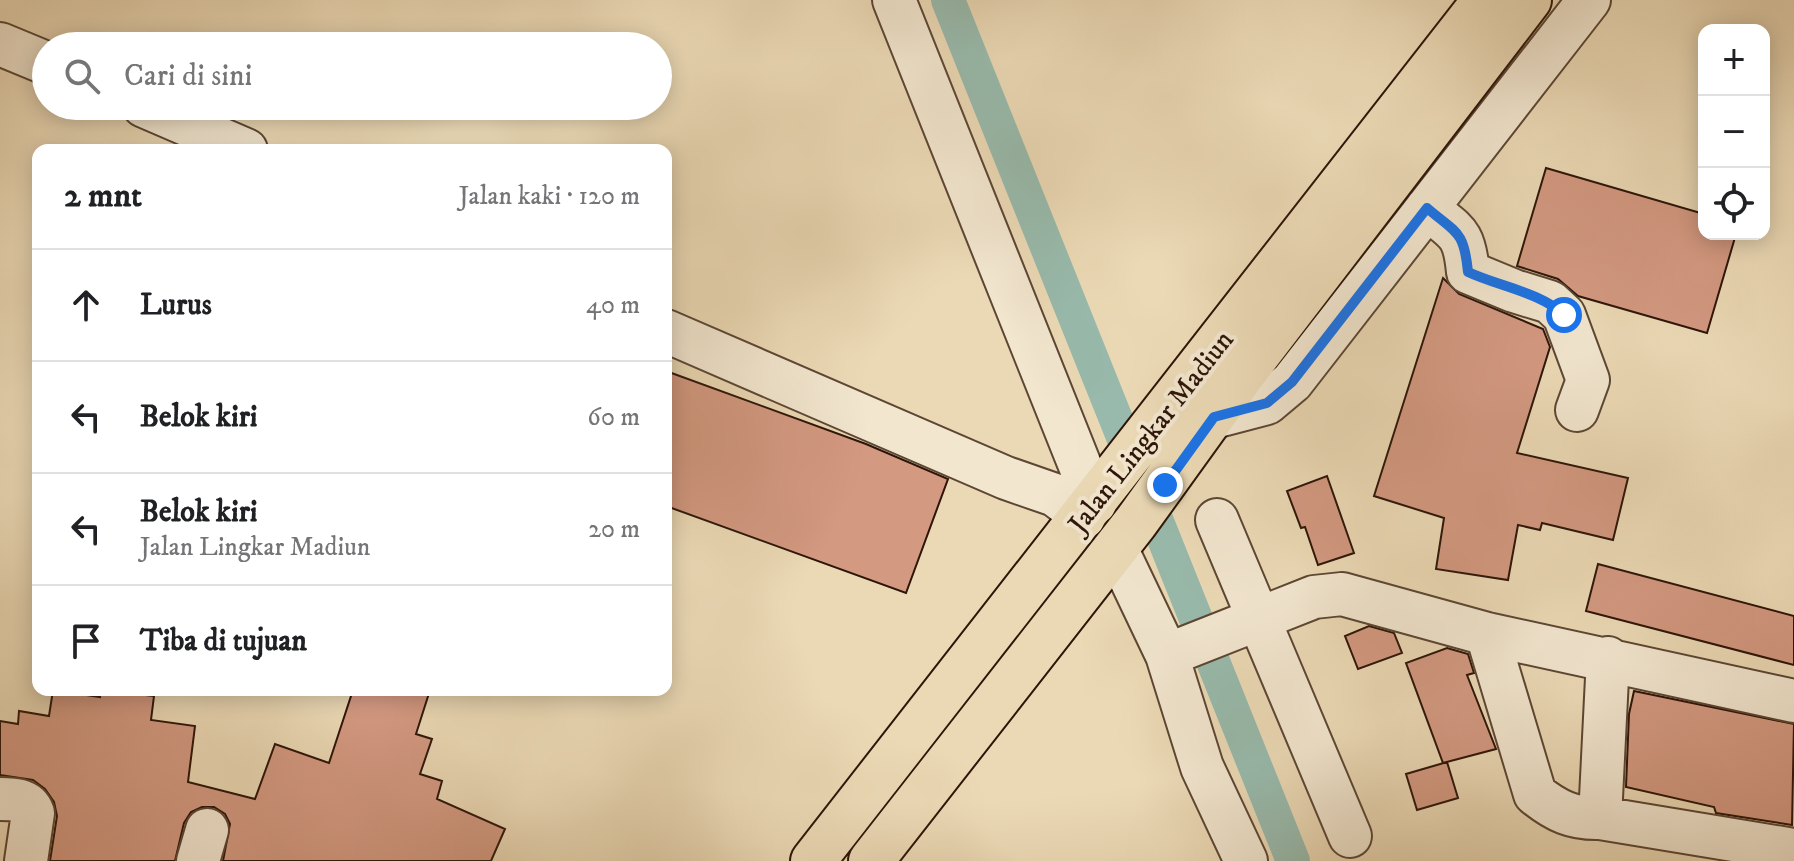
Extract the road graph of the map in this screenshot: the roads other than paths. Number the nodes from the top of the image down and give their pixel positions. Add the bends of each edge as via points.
1 (894, 0) edge
2 (1464, 0) edge
3 (1485, 0) edge
4 (1529, 0) edge
5 (1589, 0) edge
6 (0, 44) edge
7 (32, 57) edge
8 (176, 120) edge
9 (232, 144) edge
10 (1427, 208) junction
11 (672, 334) edge
12 (1214, 369) junction
13 (1577, 410) dead end
14 (1214, 417) junction
15 (1097, 500) junction
16 (1217, 520) dead end
17 (1126, 535) junction
18 (1239, 626) junction
19 (1487, 634) junction
20 (1175, 652) junction
21 (1608, 658) junction
22 (1794, 701) edge
23 (0, 799) edge
24 (1600, 818) junction
25 (843, 822) junction
26 (1350, 836) dead end
27 (1794, 850) edge
28 (876, 856) edge
29 (26, 861) edge
30 (813, 861) edge
31 (1246, 861) edge

1 - 15 street
2 - 12 street via 1220,311 1204,338
3 - 12 main road, Jalan Lingkar Madiun
4 - 12 main road, Jalan Lingkar Madiun
5 - 10 street
6 - 7 street
8 - 9 street
10 - 13 street via 1458,229 1468,272 1550,302 1564,315 1588,380
10 - 14 street via 1292,382 1267,403
11 - 15 street via 1006,478 1055,495
12 - 14 main road, Jalan Lingkar Madiun
12 - 15 main road, Jalan Lingkar Madiun via 1160,416
14 - 17 main road, Jalan Lingkar Madiun
15 - 25 main road, Jalan Lingkar Madiun
16 - 18 street
17 - 20 street
17 - 28 main road, Jalan Lingkar Madiun
18 - 19 street via 1314,597 1342,594
18 - 20 street
18 - 26 street
19 - 21 street
19 - 24 street via 1535,794 1555,810 1581,819
20 - 31 street via 1202,767
21 - 22 street
21 - 24 street
23 - 29 street via 31,807
24 - 27 street
25 - 28 main road
25 - 30 main road, Jalan Lingkar Madiun

